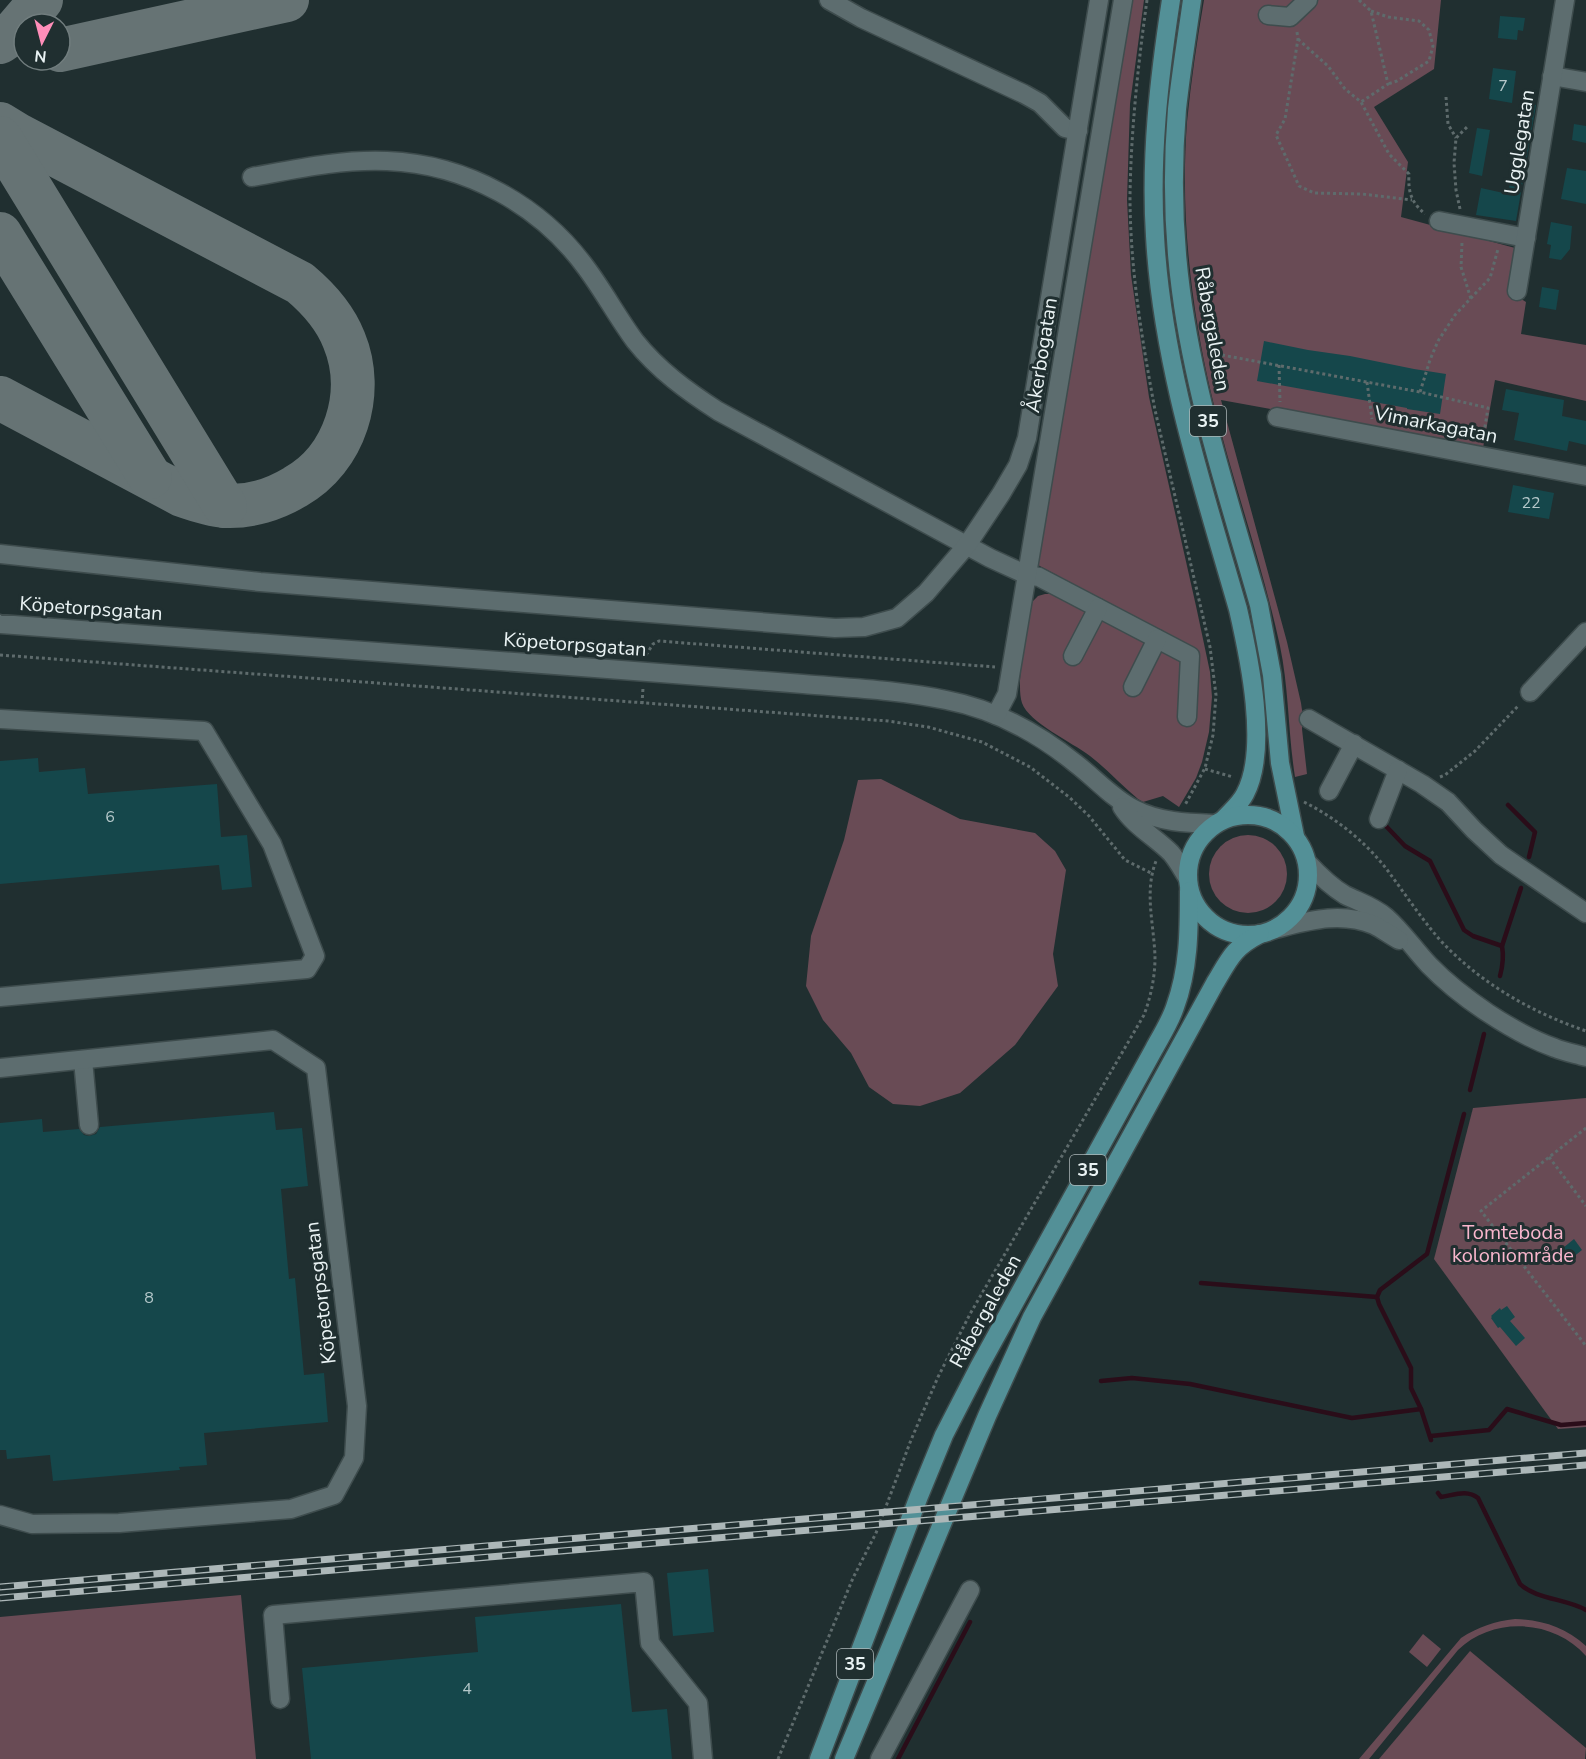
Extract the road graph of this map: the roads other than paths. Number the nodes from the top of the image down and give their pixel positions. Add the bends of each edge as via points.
1 (829, 0) edge
2 (1099, 0) edge
3 (1122, 0) edge
4 (1171, 0) edge
5 (1192, 0) edge
6 (1308, 0) edge
7 (1565, 0) edge
8 (1268, 15) dead end
9 (1552, 76) junction
10 (1586, 82) edge
11 (1078, 131) junction
12 (252, 177) dead end
13 (1439, 221) road end
14 (1526, 238) junction
15 (1517, 291) dead end
16 (1278, 417) road end
17 (1586, 476) edge
18 (967, 545) junction
19 (0, 554) edge
20 (1027, 575) junction
21 (1098, 608) junction
22 (0, 624) edge
23 (1586, 632) edge
24 (1157, 639) junction
25 (1073, 656) dead end
26 (1133, 687) dead end
27 (1530, 693) road end
28 (996, 715) junction
29 (1187, 717) dead end
30 (0, 719) edge
31 (1309, 719) dead end
32 (1354, 744) junction
33 (1398, 770) junction
34 (1329, 791) dead end
35 (1118, 800) junction
36 (1379, 819) dead end
37 (1219, 822) junction
38 (1295, 836) junction
39 (1307, 862) junction
40 (1188, 884) junction
41 (1586, 913) edge
42 (1267, 931) junction
43 (1413, 948) junction
44 (0, 997) edge
45 (1586, 1058) edge
46 (83, 1060) junction
47 (0, 1068) edge
48 (89, 1125) dead end
49 (0, 1515) edge
50 (970, 1590) dead end
51 (280, 1699) dead end
52 (703, 1759) edge
53 (819, 1759) edge
54 (844, 1759) edge
55 (880, 1759) edge

1 - 11 street via 1024,94 1040,103 1065,128
2 - 11 street
3 - 20 street, Åkerbogatan
4 - 37 main road, 35 via 1154,147 1160,291 1181,405 1246,641 1255,712 1250,782 1241,801
5 - 38 main road, Råbergaleden / 35 via 1175,148 1181,290 1202,401 1266,638 1280,763
6 - 8 street via 1290,17
7 - 9 street, Ugglegatan
9 - 10 street
9 - 14 street, Ugglegatan
11 - 18 street via 1027,438 1018,465
12 - 18 street via 324,165 386,161 440,168 486,185 532,212 568,245 636,343 673,380 718,411
13 - 14 street
14 - 15 street, Ugglegatan
16 - 17 street, Vimarkagatan
18 - 19 street via 926,593 897,618 854,627 260,582
18 - 20 street
20 - 21 street via 1039,577
20 - 28 street, Åkerbogatan via 1007,694
21 - 24 street
21 - 25 street
22 - 28 street, Köpetorpsgatan via 862,689 922,695
23 - 27 street
24 - 26 street
24 - 29 street via 1190,656
28 - 35 street, Köpetorpsgatan via 1055,748
30 - 44 street via 204,731 272,844 315,956 307,969
31 - 32 street
32 - 33 street
32 - 34 street
33 - 36 street
33 - 41 street via 1448,802 1501,855
35 - 37 street, Köpetorpsgatan via 1169,821
35 - 40 street, Köpetorpsgatan via 1126,814 1173,855
37 - 38 main road via 1243,814 1262,816
37 - 40 main road, 35 via 1202,834 1194,847 1188,862
38 - 39 main road, 35
39 - 42 main road, 35 via 1308,882 1302,901 1291,917
39 - 43 street via 1323,880 1384,915
40 - 42 main road via 1202,915 1216,926 1251,935
40 - 53 main road, Råbergaleden / 35 via 1190,935 1175,1008 944,1435
42 - 43 street via 1336,917 1375,926
42 - 54 main road, 35 via 1233,953 1032,1317
43 - 45 street via 1468,999 1513,1028
46 - 47 street, Köpetorpsgatan
46 - 48 street
46 - 49 street, Köpetorpsgatan via 273,1040 316,1068 357,1406 354,1458 334,1496 291,1509 98,1523 32,1524
50 - 55 street
51 - 52 street via 273,1616 644,1582 650,1643 698,1703

